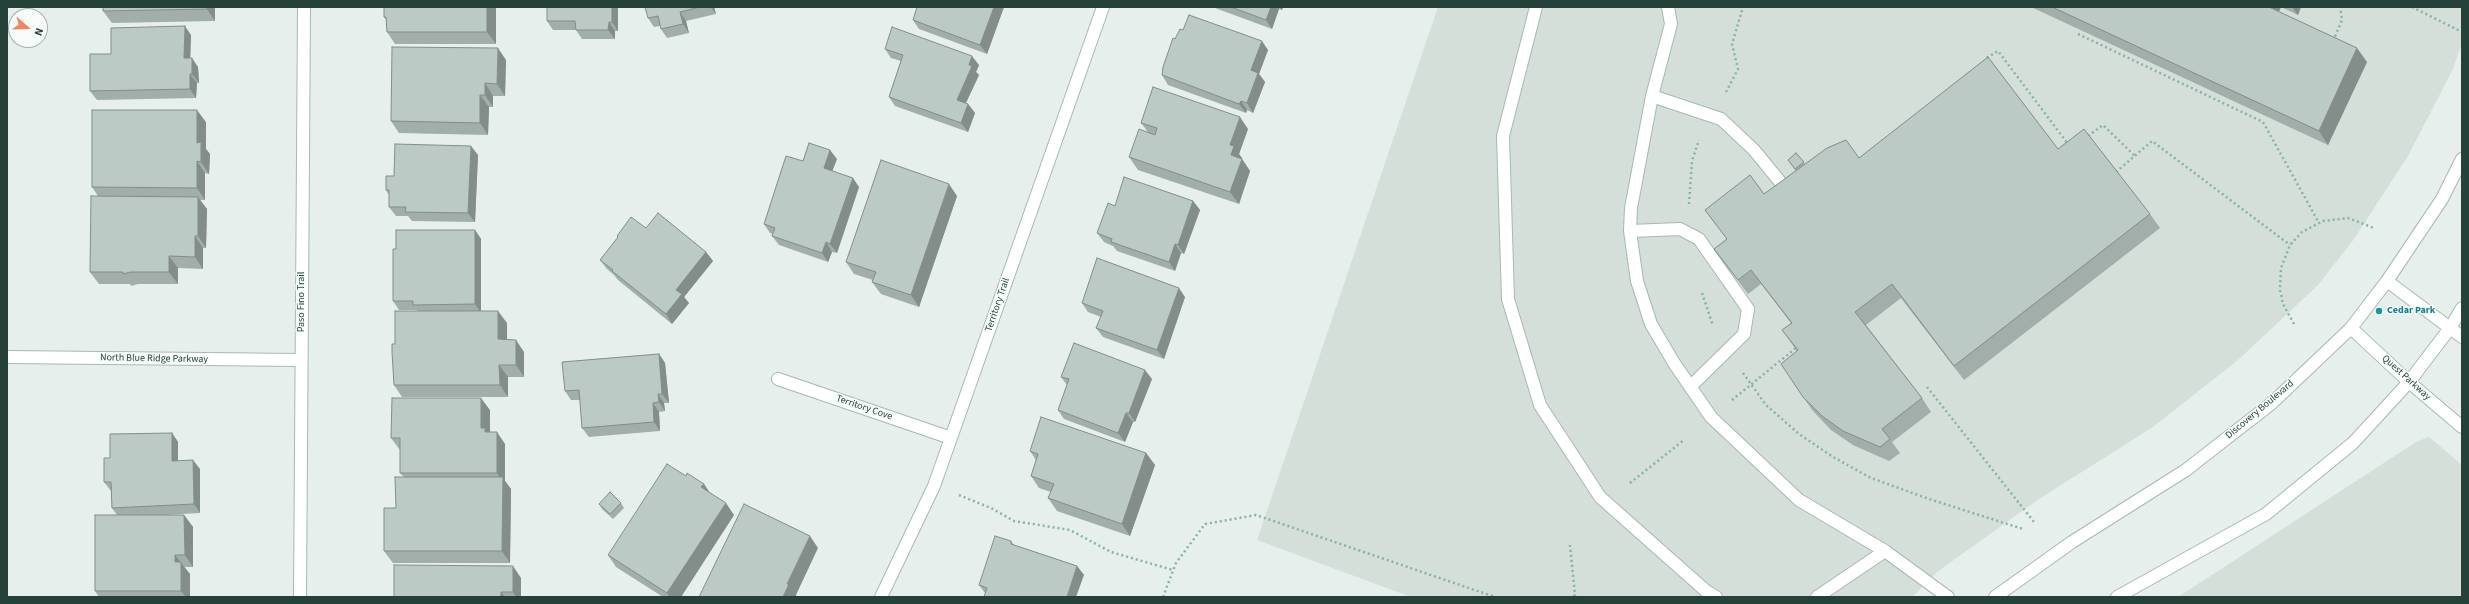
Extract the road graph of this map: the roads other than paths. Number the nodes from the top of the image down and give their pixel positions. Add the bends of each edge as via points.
1 (304, 7) edge
2 (1103, 7) edge
3 (1536, 7) edge
4 (1668, 7) edge
5 (1652, 96) junction
6 (2462, 159) edge
7 (1790, 195) edge
8 (1630, 231) junction
9 (2387, 281) junction
10 (2462, 308) edge
11 (2351, 328) junction
12 (2450, 328) junction
13 (2462, 337) edge
14 (7, 357) edge
15 (301, 360) junction
16 (778, 379) dead end
17 (2409, 382) junction
18 (1690, 387) junction
19 (2462, 427) edge
20 (951, 438) junction
21 (1885, 551) junction
22 (300, 597) edge
23 (881, 597) edge
24 (1716, 597) edge
25 (1816, 597) edge
26 (1948, 597) edge
27 (1995, 597) edge
28 (2117, 597) edge

1 - 15 street, Paso Fino Trail
2 - 20 street, Territory Trail
3 - 24 street via 1503,136 1508,299 1540,405 1600,497
4 - 5 street via 1671,24
5 - 7 street via 1721,119 1754,150
5 - 8 street via 1631,208
6 - 9 street, Discovery Boulevard via 2442,198
8 - 18 street via 1638,281 1651,324
8 - 18 street via 1680,230 1699,239 1748,309 1744,334
9 - 11 street, Discovery Boulevard
9 - 12 street
10 - 12 street
11 - 17 street, Quest Parkway
11 - 27 street, Discovery Boulevard via 2272,403 2186,470 2072,542
12 - 13 street
12 - 17 street
14 - 15 street, North Blue Ridge Parkway
15 - 22 street, Paso Fino Trail
16 - 20 street, Territory Cove
17 - 19 street, Quest Parkway
17 - 28 street via 2353,443 2266,514
18 - 21 street via 1711,417 1799,500
20 - 23 street, Territory Trail via 934,486
21 - 25 street
21 - 26 street

